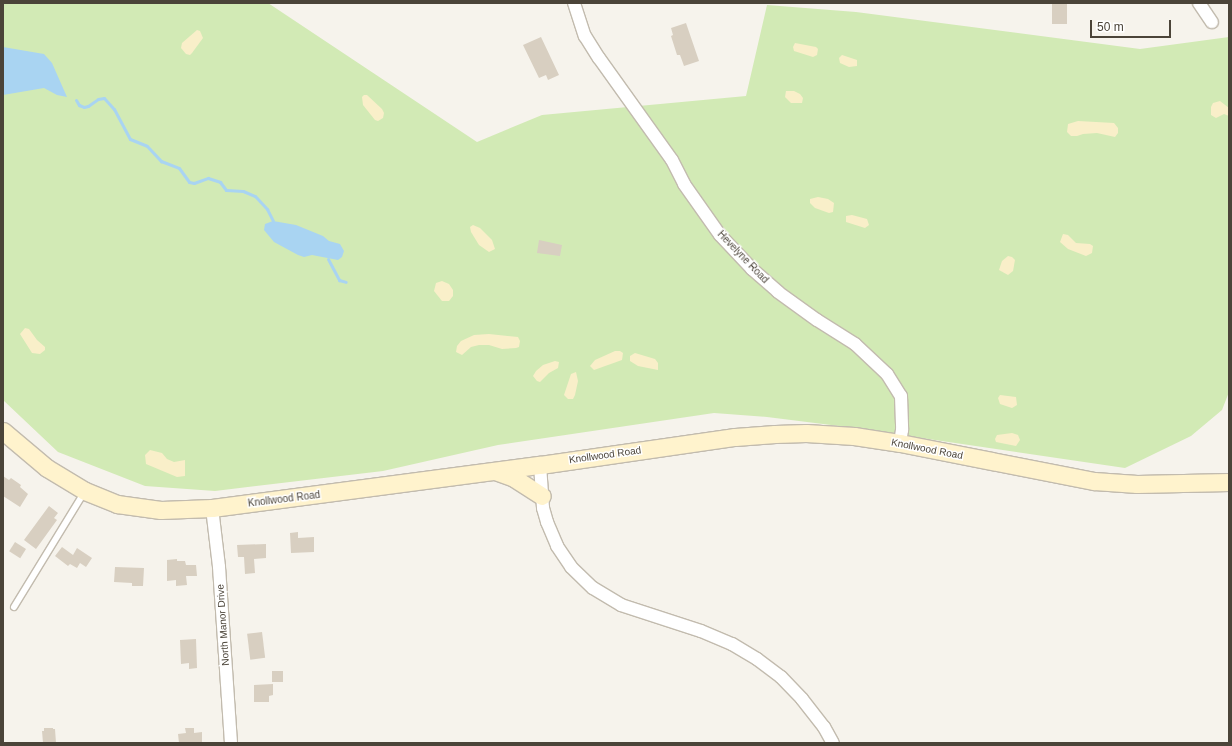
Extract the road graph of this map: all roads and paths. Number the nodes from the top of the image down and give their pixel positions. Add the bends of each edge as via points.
1 (574, 3) edge
2 (1199, 3) edge
3 (1212, 22) dead end
4 (3, 430) edge
5 (900, 443) junction
6 (540, 465) junction
7 (495, 471) junction
8 (1229, 482) edge
9 (85, 492) junction
10 (542, 496) junction
11 (212, 508) junction
12 (14, 607) dead end
13 (231, 743) edge
14 (833, 743) edge

1 - 5 street, Hevelyne Road via 586,36 599,58 672,160 684,184 720,234 752,269 778,292 855,344 886,374 901,396
2 - 3 street
4 - 9 main road, Knollwood Road via 47,468
5 - 6 main road, Knollwood Road via 854,436 775,434 735,437
5 - 8 main road, Knollwood Road via 1094,481 1137,484
6 - 7 main road, Knollwood Road
6 - 10 street
7 - 10 main road via 514,478
7 - 11 main road, Knollwood Road
9 - 11 main road, Knollwood Road via 131,507 161,510
9 - 12 lane
10 - 14 street via 547,522 557,546 571,567 592,588 621,605 701,631 732,644 757,659 781,677 802,699
11 - 13 street, North Manor Drive via 219,567

